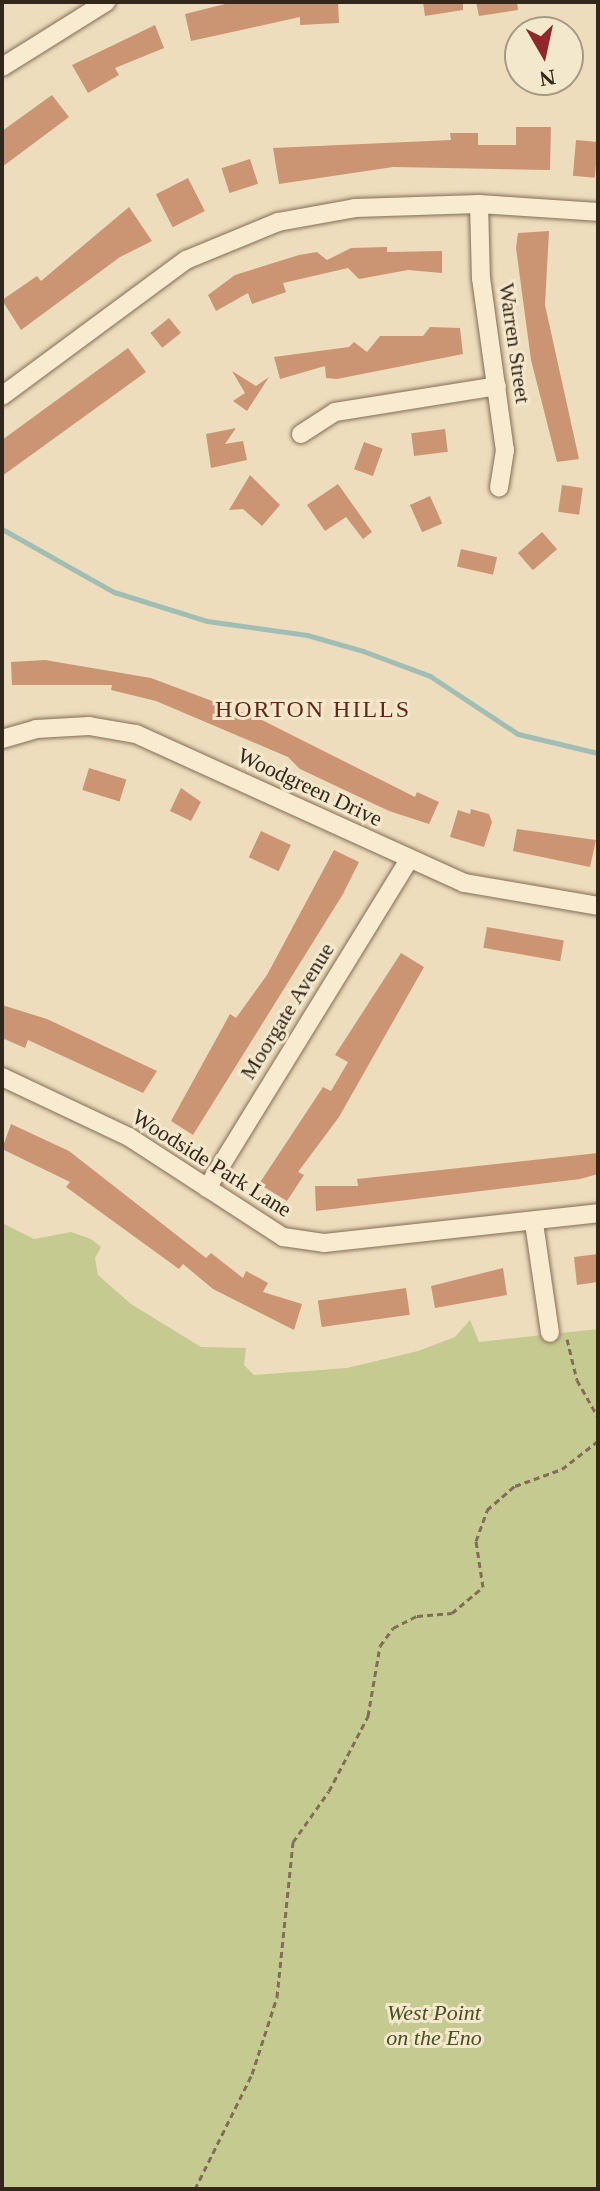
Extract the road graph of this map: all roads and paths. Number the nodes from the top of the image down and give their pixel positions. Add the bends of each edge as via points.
1 (106, 2) edge
2 (2, 67) edge
3 (479, 204) junction
4 (598, 212) edge
5 (497, 386) junction
6 (2, 396) edge
7 (301, 434) dead end
8 (499, 488) dead end
9 (2, 739) edge
10 (409, 860) junction
11 (598, 906) edge
12 (2, 1077) edge
13 (207, 1188) junction
14 (598, 1213) edge
15 (534, 1223) junction
16 (558, 1332) joint
17 (598, 1417) edge
18 (598, 1441) edge
19 (195, 2189) edge

1 - 2 street
3 - 4 street
3 - 5 street, Warren Street via 481,278
3 - 6 street via 326,212 225,240 157,280
5 - 7 street via 335,412
5 - 8 street, Warren Street via 505,450
9 - 10 street, Woodgreen Drive via 36,729 89,726 136,734
10 - 11 street, Woodgreen Drive via 464,883
10 - 13 street, Moorgate Avenue
12 - 13 street, Woodside Park Lane via 129,1137
13 - 15 street, Woodside Park Lane via 283,1237 324,1243
14 - 15 street, Woodside Park Lane
15 - 16 street
16 - 17 path
18 - 19 path via 562,1469 515,1486 487,1510 476,1541 483,1587 452,1613 417,1616 393,1628 380,1646 368,1716 329,1791 293,1842 277,1997 252,2074

